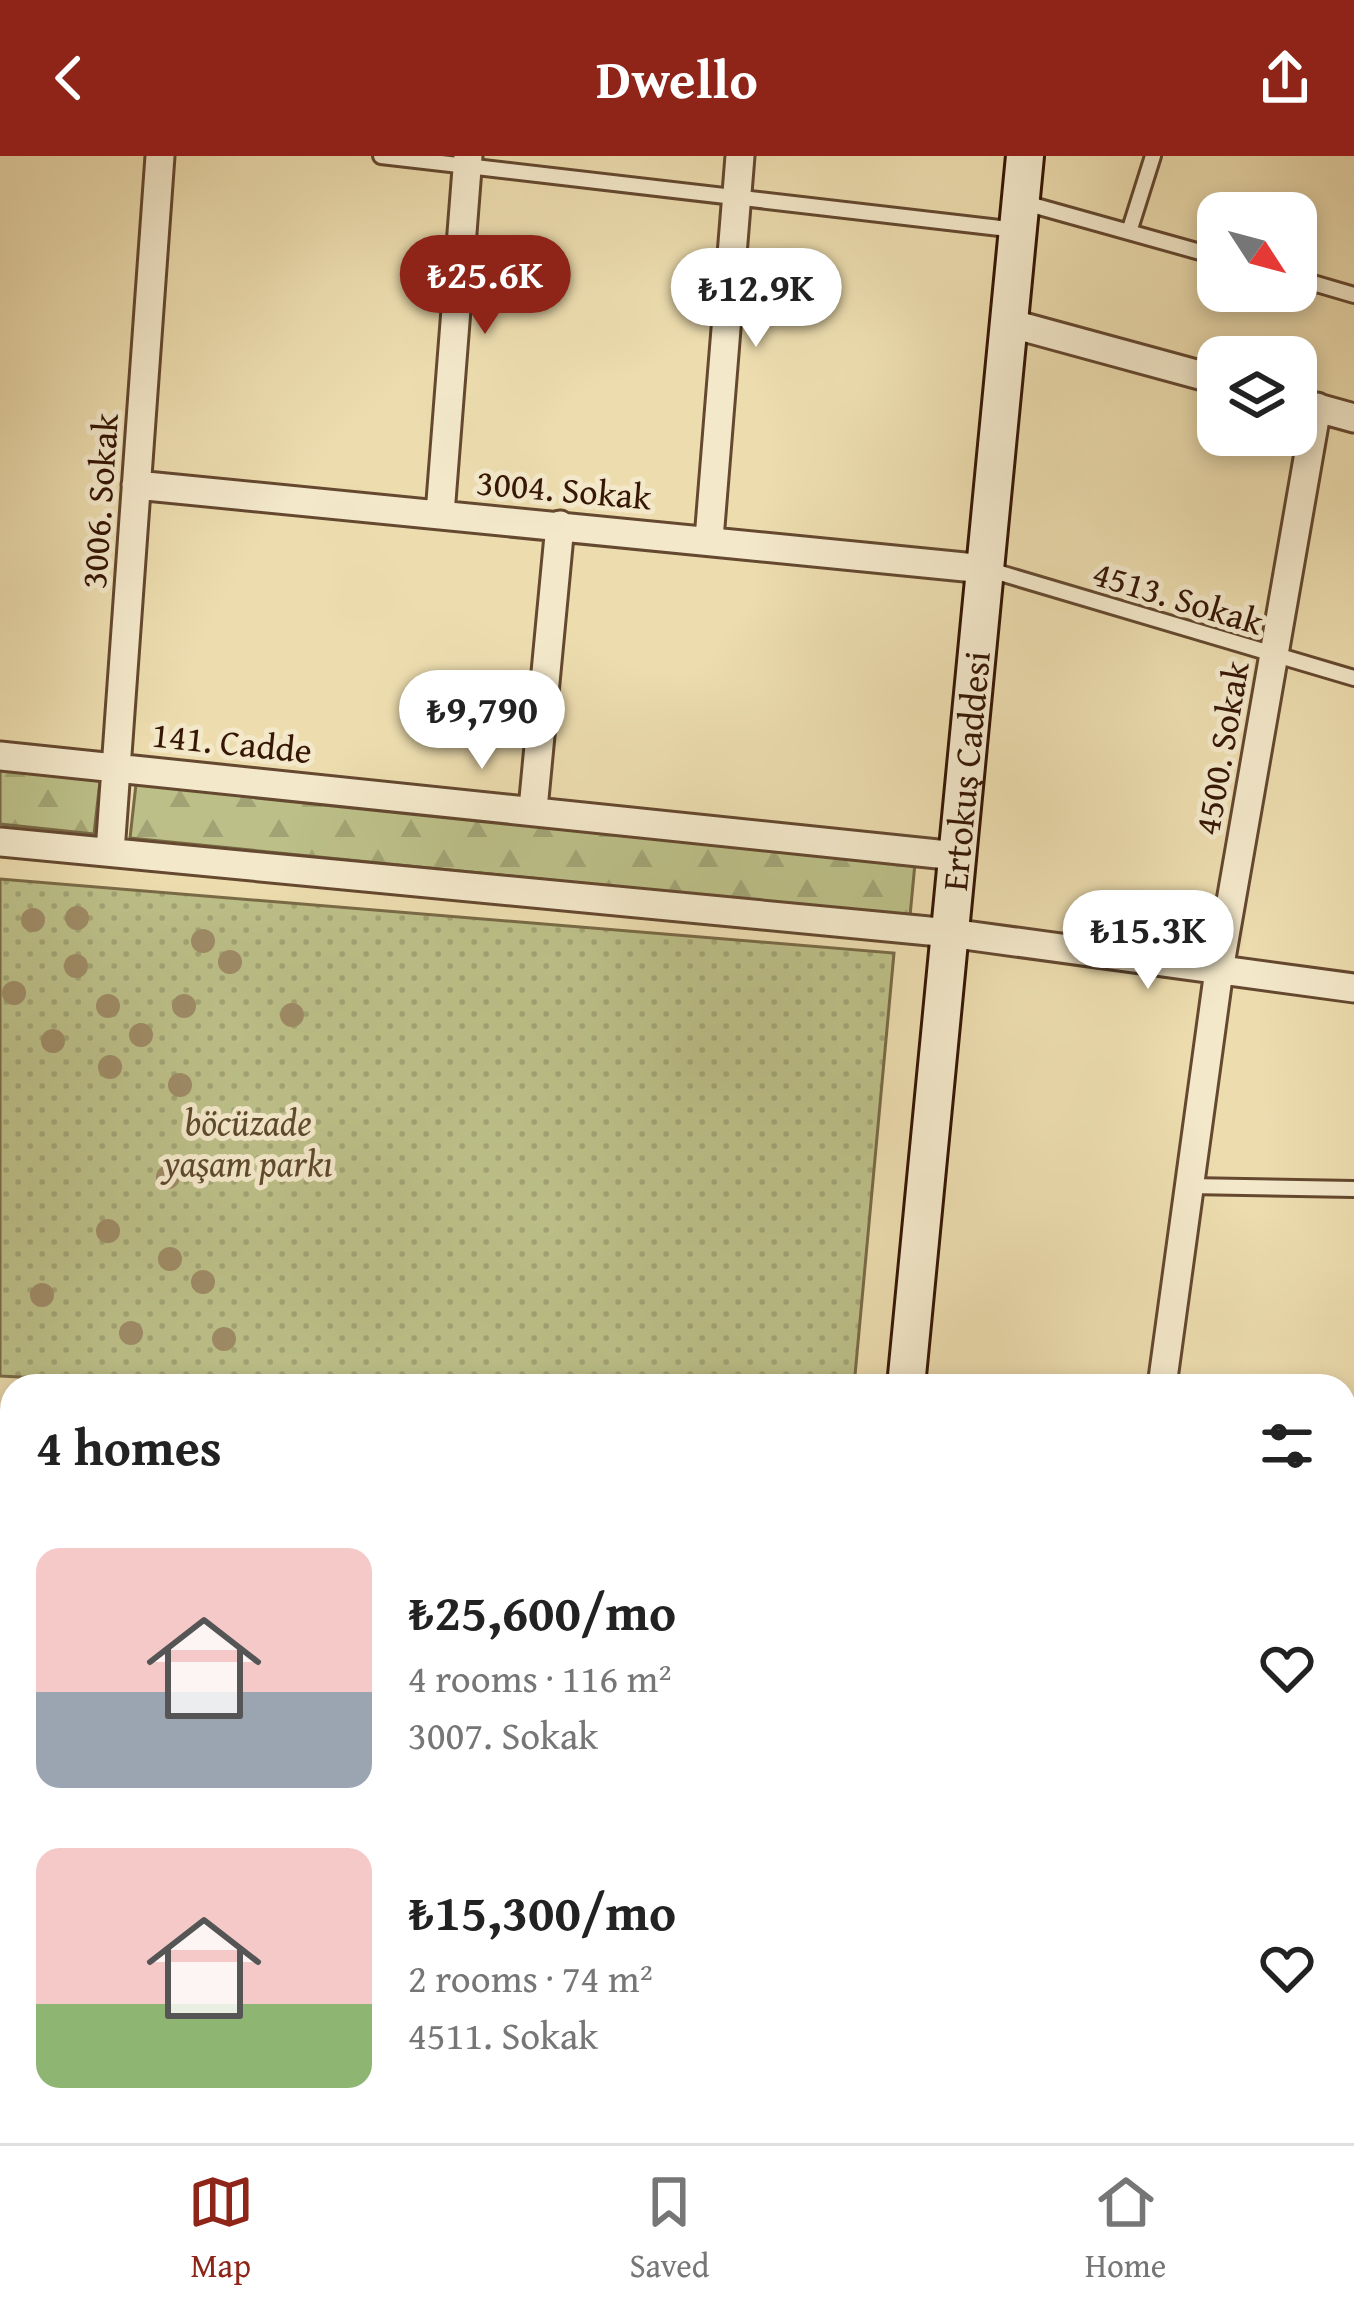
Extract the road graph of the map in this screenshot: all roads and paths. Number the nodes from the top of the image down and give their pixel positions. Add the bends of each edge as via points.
1 (160, 156) edge
2 (381, 156) edge
3 (740, 156) edge
4 (1024, 156) edge
5 (1153, 156) edge
6 (467, 161) edge
7 (736, 197) junction
8 (1019, 216) junction
9 (1129, 232) junction
10 (1197, 250) edge
11 (1317, 284) edge
12 (1354, 295) edge
13 (1009, 323) junction
14 (1197, 374) edge
15 (1317, 408) edge
16 (1354, 418) edge
17 (1300, 456) edge
18 (136, 485) junction
19 (440, 514) junction
20 (560, 525) junction
21 (709, 539) junction
22 (985, 569) junction
23 (1274, 657) junction
24 (1354, 678) edge
25 (0, 756) edge
26 (116, 767) junction
27 (533, 809) junction
28 (0, 842) edge
29 (110, 852) junction
30 (957, 856) junction
31 (950, 933) junction
32 (1219, 970) junction
33 (1354, 988) edge
34 (1189, 1186) junction
35 (1354, 1189) edge
36 (907, 1374) edge
37 (1164, 1374) edge

1 - 18 street, 3006. Sokak
2 - 6 lane
3 - 7 street
4 - 8 main road, Ertokuş Caddesi
5 - 9 lane
6 - 7 lane
6 - 19 street
7 - 8 lane
7 - 21 street
8 - 9 lane
8 - 13 main road, Ertokuş Caddesi
9 - 10 lane
11 - 12 lane
13 - 14 street
13 - 22 main road, Ertokuş Caddesi
15 - 16 street
17 - 23 street, 4500. Sokak
18 - 19 street, 3004. Sokak
18 - 26 street, 3006. Sokak
19 - 20 street, 3004. Sokak
20 - 21 street, 3004. Sokak
20 - 27 street
21 - 22 street, 3004. Sokak
22 - 23 lane, 4513. Sokak
22 - 30 main road, Ertokuş Caddesi
23 - 24 lane, 4513. Sokak
23 - 32 street, 4500. Sokak
25 - 26 street, 141. Cadde
26 - 27 street, 141. Cadde
26 - 29 street, 3006. Sokak
27 - 30 street, 141. Cadde
28 - 29 street
29 - 31 street
30 - 31 main road, Ertokuş Caddesi
31 - 32 street
31 - 36 main road, Ertokuş Caddesi
32 - 33 street
32 - 34 street, 4500. Sokak
34 - 35 lane
34 - 37 street, 4500. Sokak

